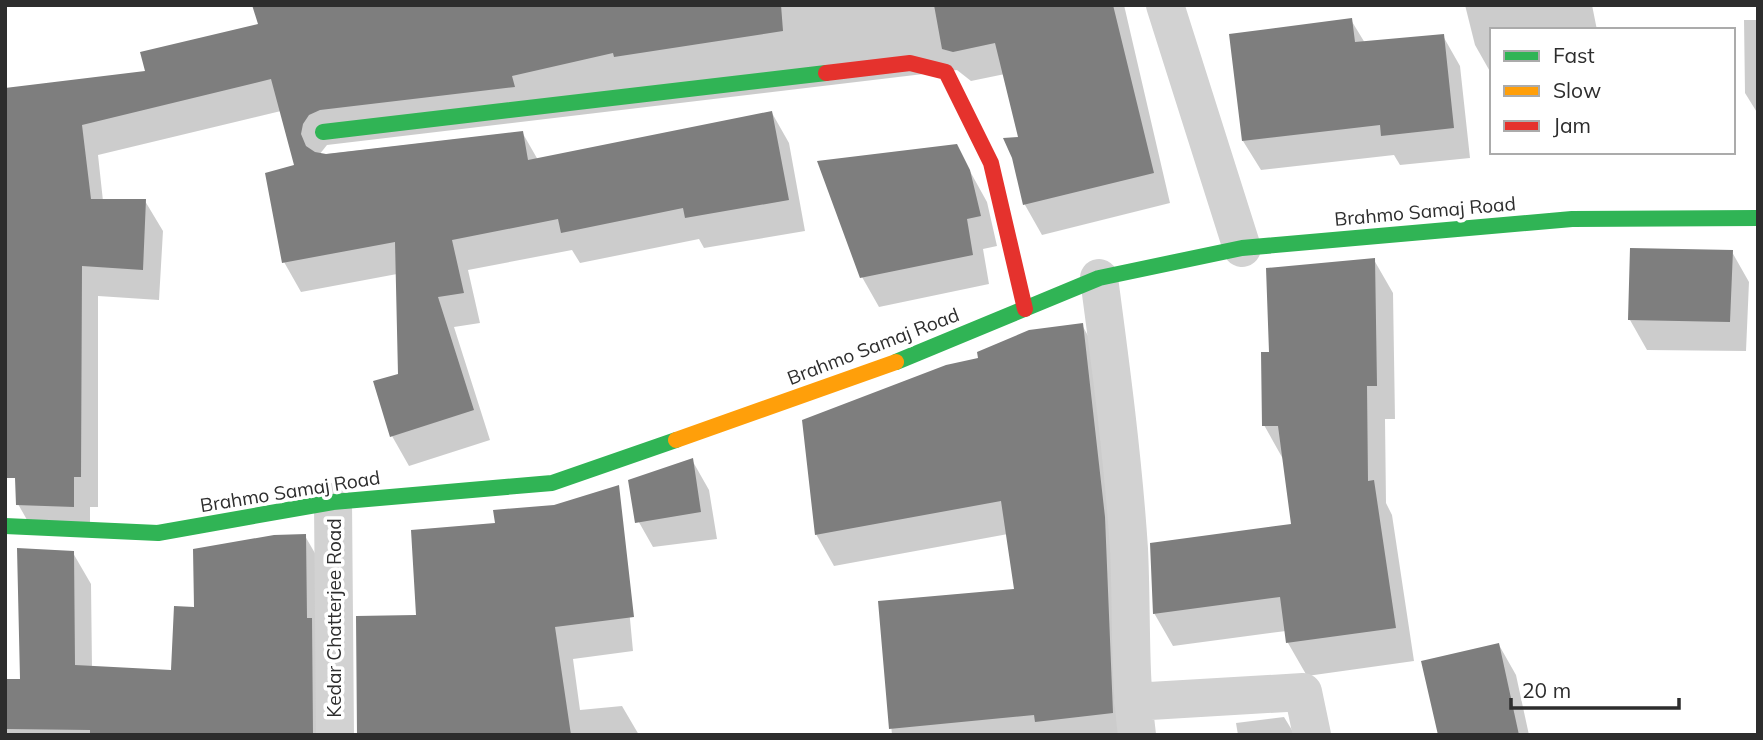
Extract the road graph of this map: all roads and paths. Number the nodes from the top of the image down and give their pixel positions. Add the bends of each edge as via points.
1 (1165, 5) edge
2 (323, 132) dead end
3 (1758, 218) edge
4 (1242, 248) junction
5 (1099, 278) junction
6 (1025, 309) junction
7 (333, 502) junction
8 (5, 526) edge
9 (1135, 718) edge
10 (335, 735) edge
11 (1312, 735) edge

1 - 4 street
2 - 6 street via 910,63 946,72 990,163
3 - 4 street, Brahmo Samaj Road via 1572,219
4 - 5 street, Brahmo Samaj Road
5 - 6 street, Brahmo Samaj Road
5 - 9 street via 1124,471
6 - 7 street, Brahmo Samaj Road via 851,380 552,483
7 - 8 street, Brahmo Samaj Road via 158,533
7 - 10 street, Kedar Chatterjee Road
9 - 11 street via 1303,692

